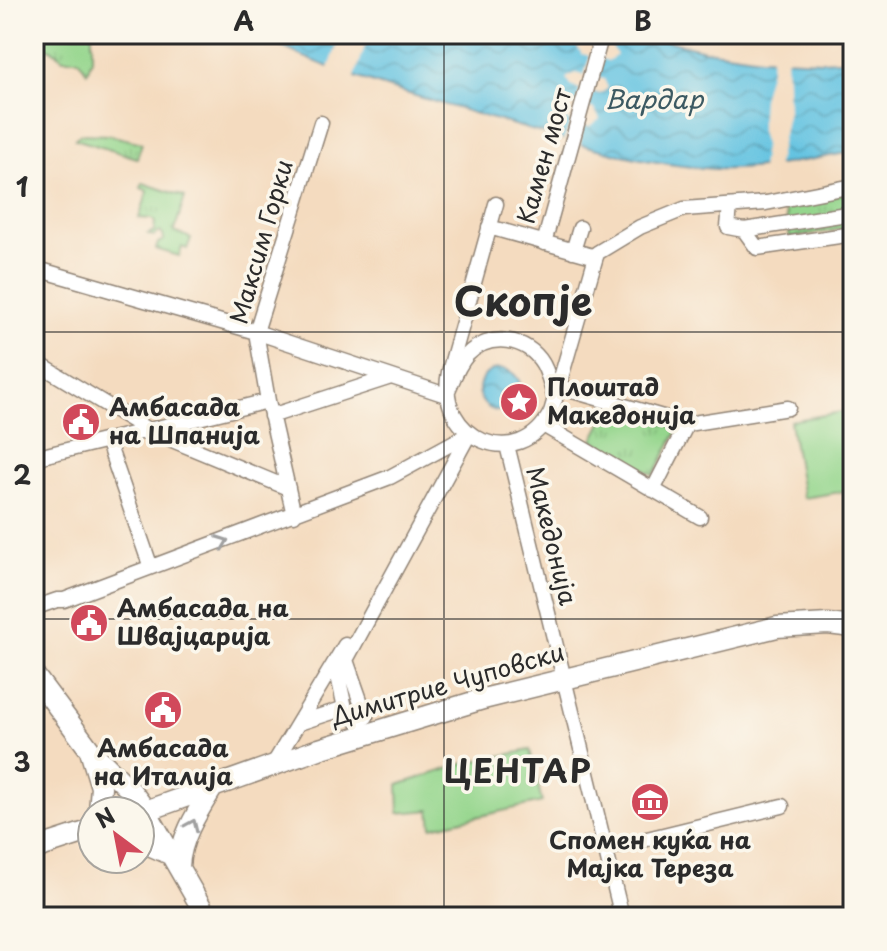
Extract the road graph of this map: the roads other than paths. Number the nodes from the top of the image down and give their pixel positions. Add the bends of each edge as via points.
1 (602, 34) edge
2 (321, 123) dead end
3 (853, 186) edge
4 (496, 204) dead end
5 (730, 206) junction
6 (853, 213) edge
7 (489, 227) junction
8 (580, 228) dead end
9 (744, 230) junction
10 (853, 234) edge
11 (544, 243) junction
12 (573, 251) junction
13 (596, 257) junction
14 (34, 268) edge
15 (256, 332) junction
16 (34, 361) edge
17 (392, 377) junction
18 (557, 393) junction
19 (446, 395) junction
20 (268, 401) junction
21 (788, 408) dead end
22 (117, 413) junction
23 (271, 416) junction
24 (687, 424) junction
25 (543, 425) junction
26 (148, 430) junction
27 (469, 434) junction
28 (107, 440) junction
29 (507, 445) junction
30 (34, 458) edge
31 (288, 488) junction
32 (653, 490) junction
33 (419, 512) dead end
34 (294, 515) junction
35 (700, 517) dead end
36 (150, 566) junction
37 (64, 600) junction
38 (34, 608) edge
39 (34, 614) edge
40 (853, 627) edge
41 (335, 662) junction
42 (34, 675) edge
43 (564, 679) junction
44 (345, 708) junction
45 (299, 723) junction
46 (367, 725) junction
47 (90, 750) junction
48 (273, 765) junction
49 (213, 787) junction
50 (100, 795) edge
51 (133, 795) edge
52 (782, 806) dead end
53 (156, 807) edge
54 (156, 831) edge
55 (76, 834) edge
56 (34, 849) edge
57 (606, 849) junction
58 (156, 850) edge
59 (176, 861) junction
60 (207, 917) edge
61 (622, 917) edge

1 - 11 street, Камен мост
2 - 15 street, Максим Горки
3 - 5 street
4 - 7 street
5 - 9 street via 728,227
5 - 13 street via 665,214
6 - 9 street
7 - 11 street
7 - 19 street
8 - 12 street
9 - 10 street via 757,248
11 - 12 street
12 - 13 street
13 - 18 street
14 - 15 street
15 - 17 street
15 - 20 street, Максим Горки
16 - 22 street
17 - 19 street
17 - 23 street
18 - 19 street via 536,356 524,346 490,341 470,352
18 - 24 street
18 - 25 street
19 - 27 street via 453,416
20 - 23 street, Максим Горки
20 - 26 street
21 - 24 street
22 - 26 street
22 - 28 street
23 - 31 street, Максим Горки
24 - 32 street
25 - 29 street
25 - 32 street
26 - 28 street
26 - 31 street
27 - 29 street
27 - 34 street via 390,477
27 - 46 street via 346,660
28 - 30 street
28 - 36 street
29 - 43 street, Македонија
31 - 34 street, Максим Горки
32 - 35 street
33 - 41 street
36 -> 34 street
36 - 37 street
37 - 38 street
37 - 39 street
40 - 43 street, Димитрие Чуповски via 777,627
41 - 44 street
41 - 45 street
42 - 47 street
43 - 46 street, Димитрие Чуповски
43 - 57 street, Македонија
44 - 45 street
44 - 46 street
45 - 48 street
46 - 48 street, Димитрие Чуповски
47 - 50 street
47 - 51 street
48 - 49 street, Димитрие Чуповски
49 - 53 street, Димитрие Чуповски
59 -> 49 street
52 - 57 street
54 - 59 street
55 - 56 street
57 - 61 street, Македонија
58 - 59 street
59 - 60 street

